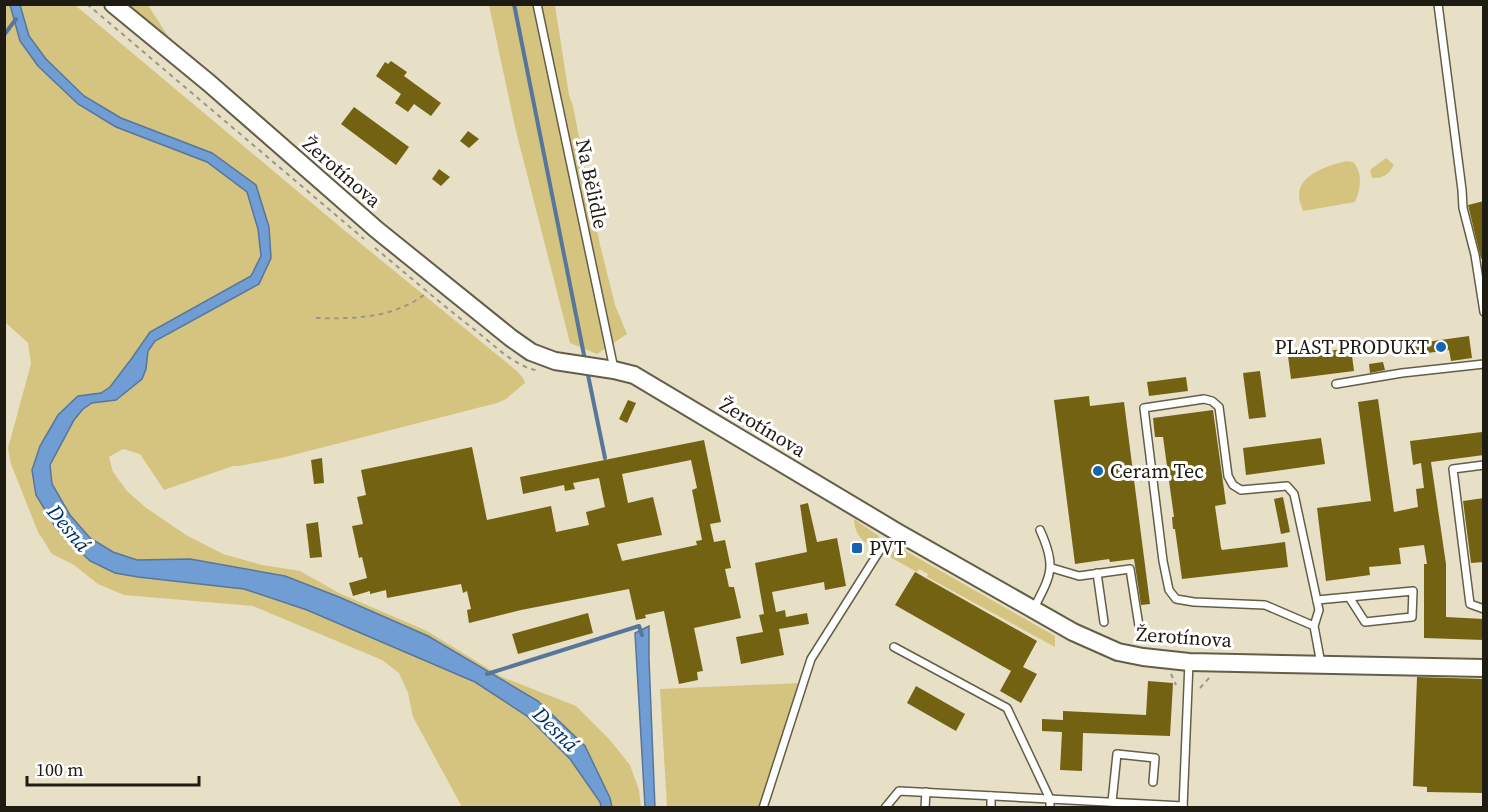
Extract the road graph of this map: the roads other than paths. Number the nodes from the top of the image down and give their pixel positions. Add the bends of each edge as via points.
1 (113, 4) edge
2 (537, 4) edge
3 (1438, 4) edge
4 (1484, 312) edge
5 (1484, 364) edge
6 (614, 370) junction
7 (1336, 384) dead end
8 (1484, 465) edge
9 (1040, 530) dead end
10 (880, 550) dead end
11 (1052, 568) junction
12 (1097, 573) junction
13 (1349, 597) junction
14 (1317, 600) junction
15 (1484, 609) edge
16 (1033, 610) junction
17 (1104, 622) dead end
18 (1314, 626) junction
19 (1139, 627) dead end
20 (894, 647) dead end
21 (1189, 662) junction
22 (1321, 664) junction
23 (1484, 668) edge
24 (1153, 782) dead end
25 (926, 792) junction
26 (991, 796) junction
27 (1050, 799) junction
28 (1112, 802) junction
29 (763, 807) edge
30 (885, 807) edge
31 (925, 807) edge
32 (991, 807) edge
33 (1050, 807) edge
34 (1183, 807) edge

1 - 6 street, Žerotínova via 439,282 531,352 555,361
2 - 6 lane, Na Bělidle
3 - 4 lane via 1463,208
5 - 7 lane
6 - 16 street, Žerotínova via 634,375
8 - 15 lane via 1453,469 1470,604
9 - 11 lane
10 - 29 lane via 811,659
11 - 12 lane via 1078,576
11 - 16 lane
12 - 17 lane
12 - 19 lane via 1130,568
13 - 13 lane via 1413,591 1412,617 1365,622
13 - 14 lane
14 - 18 lane via 1319,610
14 - 18 lane via 1294,494 1287,486 1241,490 1233,485 1228,476 1219,407 1204,399 1144,408 1163,561 1169,590 1176,599 1265,605
16 - 21 street, Žerotínova via 1118,652
18 - 22 lane
20 - 27 lane via 1007,708
21 - 22 street, Žerotínova
21 - 34 lane
22 - 23 street, Žerotínova
24 - 28 lane via 1155,758 1117,754
25 - 26 lane
25 - 30 lane via 899,791
25 - 31 lane
26 - 27 lane
26 - 32 lane
27 - 28 lane
27 - 33 lane
28 - 34 lane

